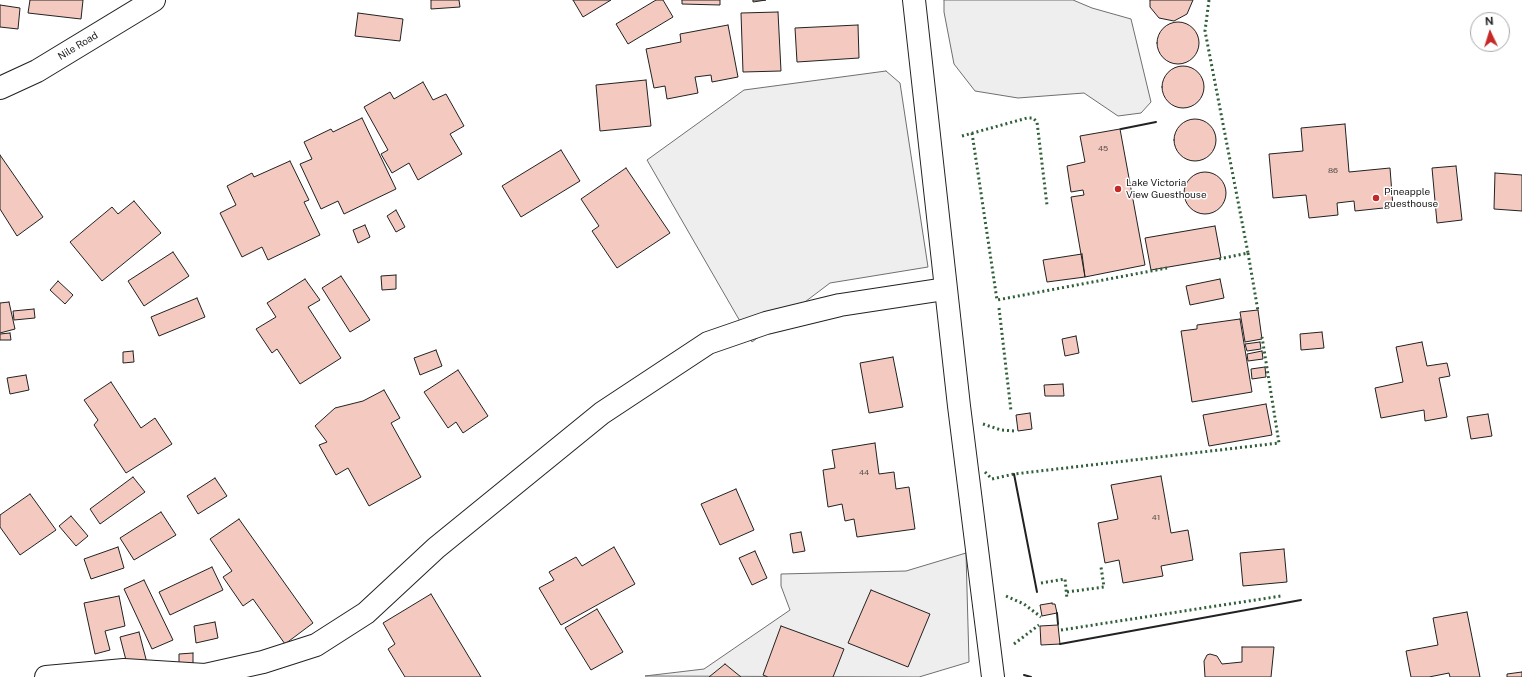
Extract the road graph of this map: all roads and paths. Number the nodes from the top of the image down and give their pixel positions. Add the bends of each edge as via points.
1 (154, 0) edge
2 (914, 0) edge
3 (0, 88) edge
4 (945, 288) junction
5 (46, 677) edge
6 (993, 677) edge

1 - 3 street, Nile Road via 38,71
2 - 4 street
4 - 5 street via 840,305 766,323 708,343 602,413 436,548 366,613 316,645 263,662 205,675 124,670
4 - 6 street

